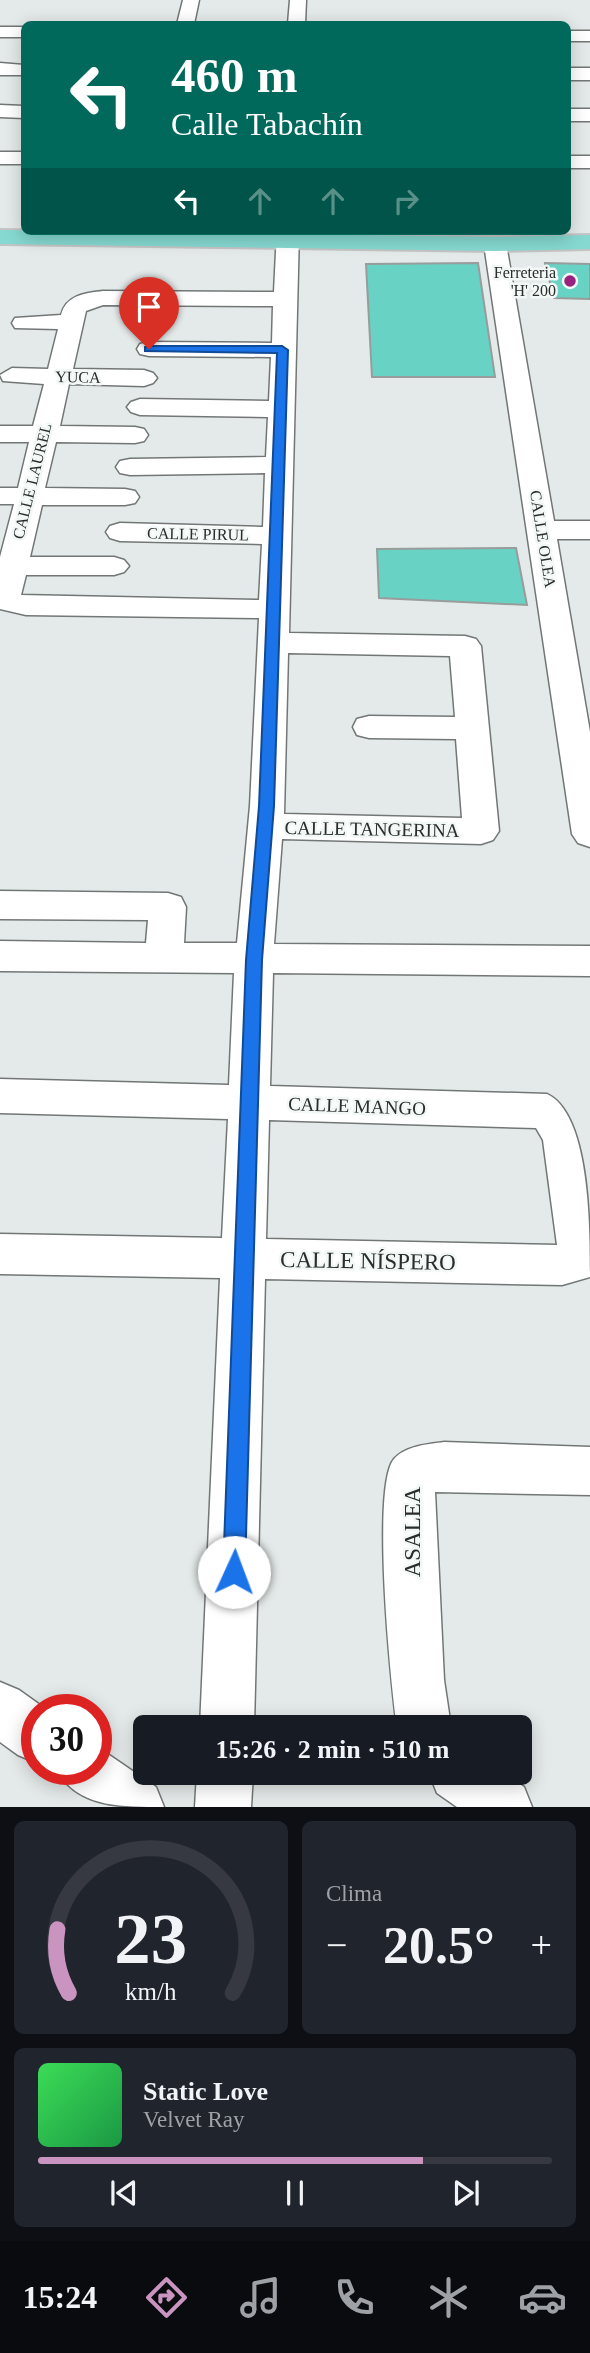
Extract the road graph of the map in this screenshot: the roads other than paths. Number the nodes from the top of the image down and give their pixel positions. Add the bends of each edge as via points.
1 (191, 0) edge
2 (298, 0) edge
3 (187, 21) edge
4 (297, 21) edge
5 (0, 32) edge
6 (21, 32) edge
7 (571, 36) edge
8 (590, 36) edge
9 (0, 69) edge
10 (21, 70) edge
11 (571, 74) edge
12 (590, 74) edge
13 (0, 111) edge
14 (21, 112) edge
15 (571, 115) edge
16 (590, 115) edge
17 (0, 158) edge
18 (21, 158) edge
19 (288, 235) edge
20 (0, 237) edge
21 (590, 242) edge
22 (495, 244) junction
23 (284, 299) junction
24 (23, 323) dead end
25 (69, 323) junction
26 (149, 349) dead end
27 (282, 350) junction
28 (12, 376) dead end
29 (58, 377) junction
30 (144, 378) dead end
31 (140, 407) dead end
32 (280, 410) junction
33 (0, 434) edge
34 (42, 434) junction
35 (135, 435) dead end
36 (279, 465) junction
37 (130, 467) dead end
38 (14, 497) edge
39 (125, 497) dead end
40 (541, 530) junction
41 (590, 530) edge
42 (120, 532) dead end
43 (277, 536) junction
44 (6, 566) edge
45 (114, 566) dead end
46 (275, 626) junction
47 (369, 727) dead end
48 (472, 728) junction
49 (265, 826) junction
50 (590, 834) edge
51 (0, 905) edge
52 (0, 956) edge
53 (164, 958) junction
54 (254, 960) junction
55 (590, 961) edge
56 (0, 1096) edge
57 (250, 1102) junction
58 (0, 1254) edge
59 (245, 1259) junction
60 (569, 1264) joint
61 (590, 1471) edge
62 (0, 1709) edge
63 (227, 1715) edge
64 (422, 1715) edge
65 (21, 1724) edge
66 (106, 1785) edge
67 (224, 1785) edge
68 (474, 1785) edge
69 (136, 1807) edge
70 (223, 1807) edge
71 (504, 1807) edge

1 - 3 street
2 - 4 street
5 - 6 street
7 - 8 street
9 - 10 street
11 - 12 street
13 - 14 street
15 - 16 street
17 - 18 street
19 - 20 main road
19 - 22 main road
19 - 23 street
21 - 22 main road
22 - 40 street, CALLE OLEA
23 - 25 street via 103,298 80,303
23 - 27 street
24 - 25 street
25 - 29 street, CALLE LAUREL
26 - 27 street
27 - 32 street
28 - 29 street, YUCA
29 - 30 street, YUCA
29 - 34 street, CALLE LAUREL
31 - 32 street
32 - 36 street
33 - 34 street
34 - 35 street
34 - 38 street, CALLE LAUREL
36 - 37 street
36 - 43 street
38 - 39 street
38 - 44 street, CALLE LAUREL
40 - 41 street
40 - 50 street, CALLE OLEA
42 - 43 street, CALLE PIRUL
43 - 46 street
44 - 45 street
44 - 46 street, CALLE LAUREL via 6,595 22,606
46 - 48 street, CALLE TANGERINA via 465,646
46 - 49 street
47 - 48 street
48 - 49 street, CALLE TANGERINA via 481,831
49 - 54 street
51 - 53 street via 168,907
52 - 53 street
53 - 54 street
54 - 55 street
54 - 57 street
56 - 57 street, CALLE MANGO
57 - 59 street
57 - 60 street, CALLE MANGO via 547,1111 560,1128 570,1168 581,1255
58 - 59 street, CALLE NÍSPERO
59 - 60 street, CALLE NÍSPERO
59 - 63 street
61 - 64 street, ASALEA via 444,1466 423,1469 411,1477 408,1511
62 - 65 street
66 - 69 street
67 - 70 street
68 - 71 street

